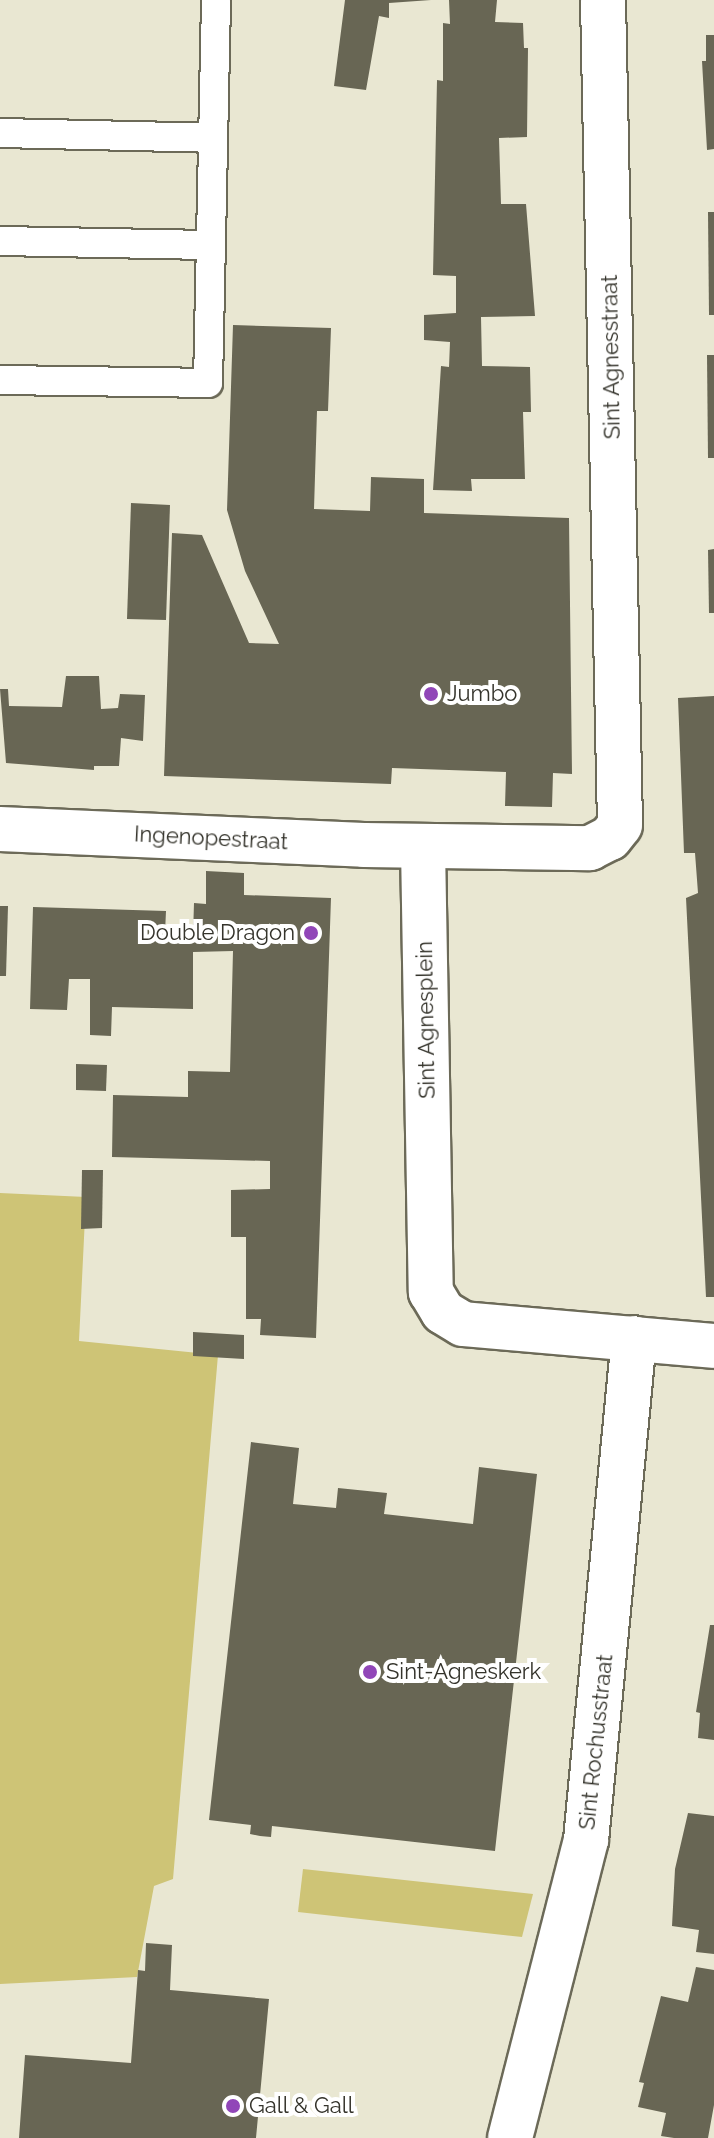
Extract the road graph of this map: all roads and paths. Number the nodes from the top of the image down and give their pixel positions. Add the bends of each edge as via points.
1 (216, 0) edge
2 (603, 0) edge
3 (0, 133) edge
4 (213, 138) junction
5 (0, 241) edge
6 (211, 245) junction
7 (0, 380) edge
8 (0, 829) edge
9 (423, 847) junction
10 (634, 1338) junction
11 (714, 1346) edge
12 (510, 2138) edge

1 - 4 lane
2 - 9 street, Sint Agnesstraat via 620,825 610,838 590,848
3 - 4 lane
4 - 6 lane
5 - 6 lane
6 - 7 lane via 208,383
8 - 9 street, Ingenopestraat
9 - 10 street, Sint Agnesplein via 431,1292 443,1312 463,1324
10 - 11 street, Sint Agnesplein
10 - 12 street, Sint Rochusstraat via 586,1840

